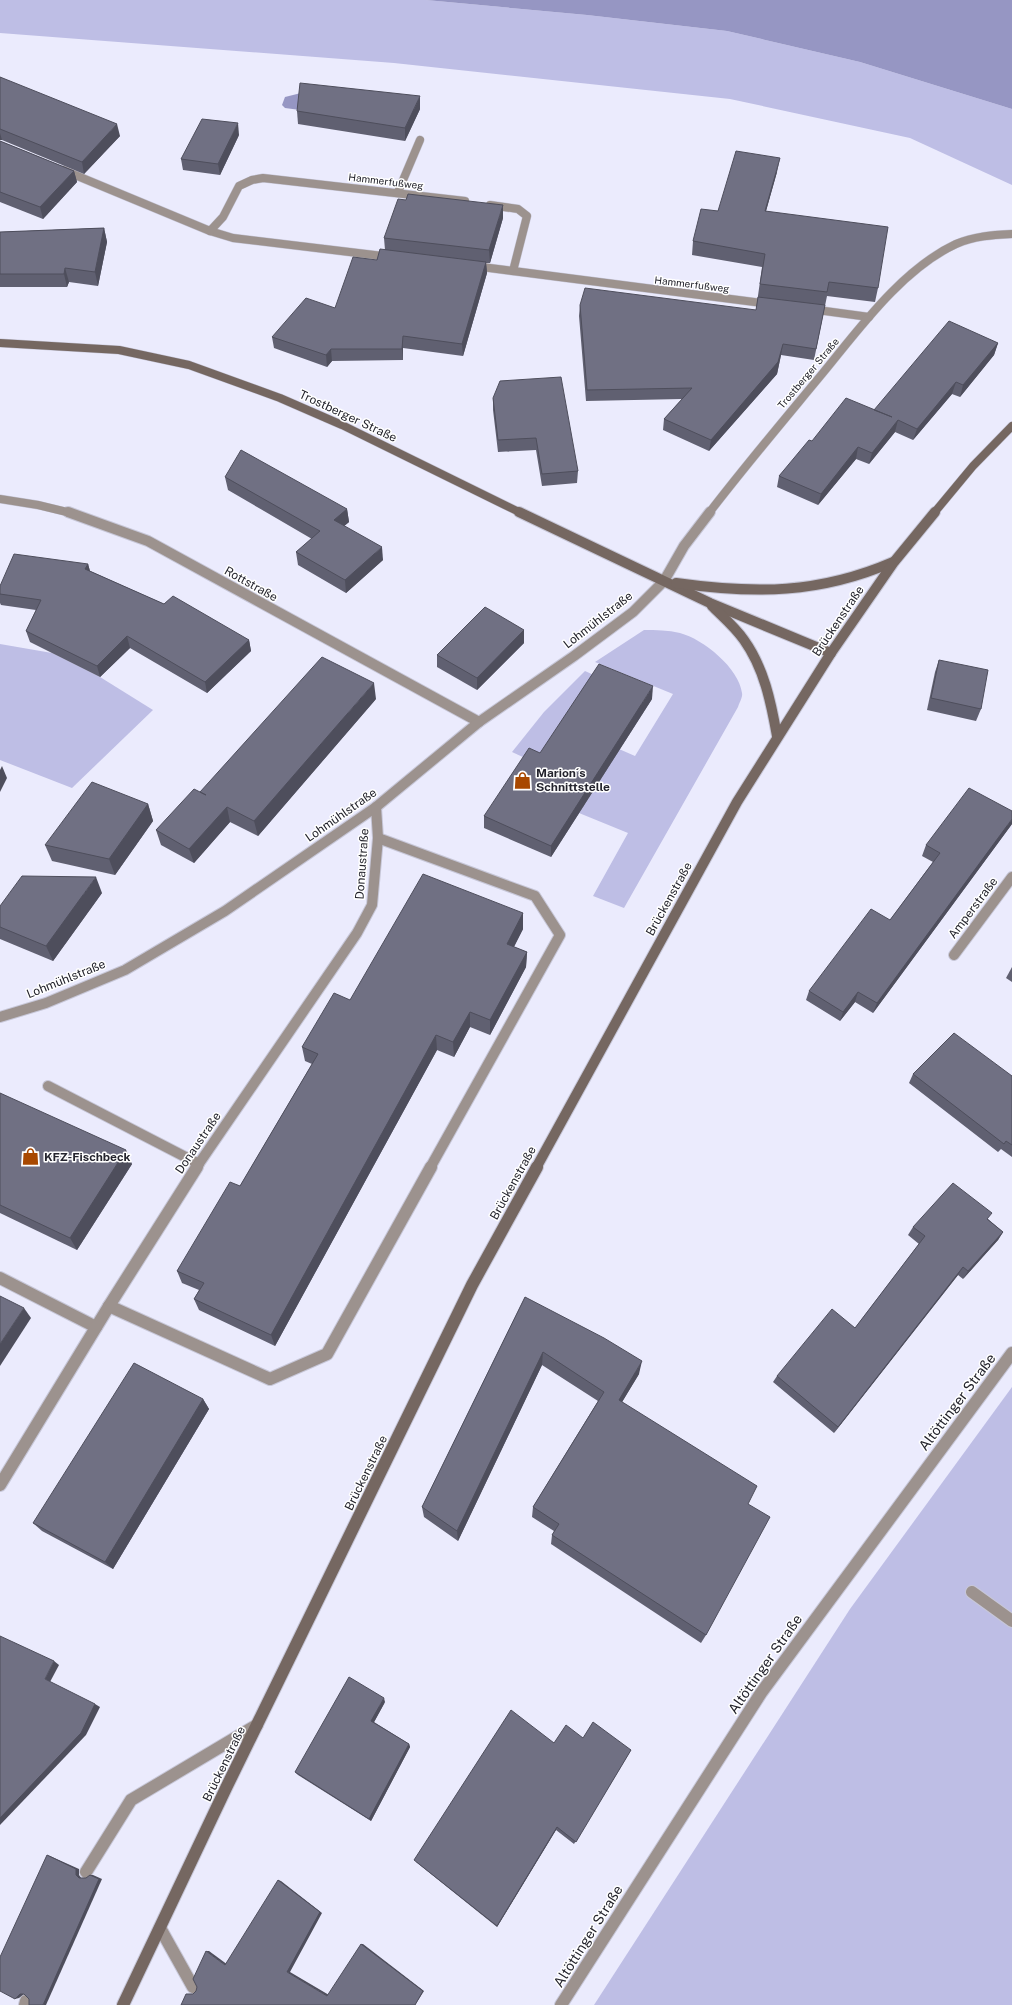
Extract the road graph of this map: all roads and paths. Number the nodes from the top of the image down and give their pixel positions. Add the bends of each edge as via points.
1 (420, 140) dead end
2 (56, 167) edge
3 (398, 192) junction
4 (210, 231) junction
5 (1012, 234) edge
6 (402, 258) edge
7 (465, 265) edge
8 (512, 270) junction
9 (782, 306) edge
10 (798, 308) edge
11 (869, 317) junction
12 (0, 343) edge
13 (1012, 426) edge
14 (0, 499) edge
15 (894, 562) junction
16 (664, 581) junction
17 (710, 603) junction
18 (831, 653) junction
19 (479, 722) junction
20 (777, 736) junction
21 (376, 807) junction
22 (378, 838) junction
23 (1012, 877) edge
24 (954, 955) dead end
25 (0, 1017) edge
26 (48, 1086) dead end
27 (199, 1164) junction
28 (0, 1278) edge
29 (109, 1306) junction
30 (96, 1327) junction
31 (1012, 1353) edge
32 (0, 1485) edge
33 (972, 1592) dead end
34 (1012, 1621) edge
35 (257, 1725) junction
36 (86, 1872) dead end
37 (160, 1928) junction
38 (193, 1987) edge
39 (123, 2005) edge
40 (561, 2005) edge

1 - 3 street
2 - 4 street
3 - 4 street, Hammerfußweg via 263,178 251,180 239,185 223,217
3 - 8 street, Hammerfußweg via 518,209 527,216
4 - 6 street via 233,238
5 - 11 street, Trostberger Straße via 982,236 956,244 925,262
7 - 8 street, Hammerfußweg
8 - 9 street, Hammerfußweg
10 - 11 street
11 - 16 street, Trostberger Straße via 742,470 684,546
12 - 16 main road, Trostberger Straße via 56,344 119,350 190,364 342,425
13 - 15 main road, Brückenstraße via 972,466
14 - 19 street, Rottstraße via 63,510 102,522 148,541
15 - 16 main road via 870,574 830,583 780,589 725,590
15 - 18 main road, Brückenstraße
16 - 17 main road, Trostberger Straße
16 - 19 street, Lohmühlstraße via 633,612
17 - 18 main road, Trostberger Straße
17 - 20 main road via 744,640 763,672
18 - 20 main road, Brückenstraße
19 - 21 street, Lohmühlstraße
20 - 35 main road, Brückenstraße via 734,809 472,1285
21 - 22 street, Donaustraße
21 - 25 street, Lohmühlstraße via 225,911 125,970 46,1003
22 - 27 street, Donaustraße via 372,905 357,933
22 - 29 street via 535,896 560,935 327,1354 270,1379
23 - 24 street, Amperstraße
26 - 27 street
27 - 29 street, Donaustraße
28 - 30 street
29 - 30 street, Donaustraße
30 - 32 street, Donaustraße
31 - 40 street, Altöttinger Straße via 761,1694
33 - 34 street
35 - 36 street via 131,1800
35 - 37 main road, Brückenstraße
37 - 38 street
37 - 39 main road, Brückenstraße

